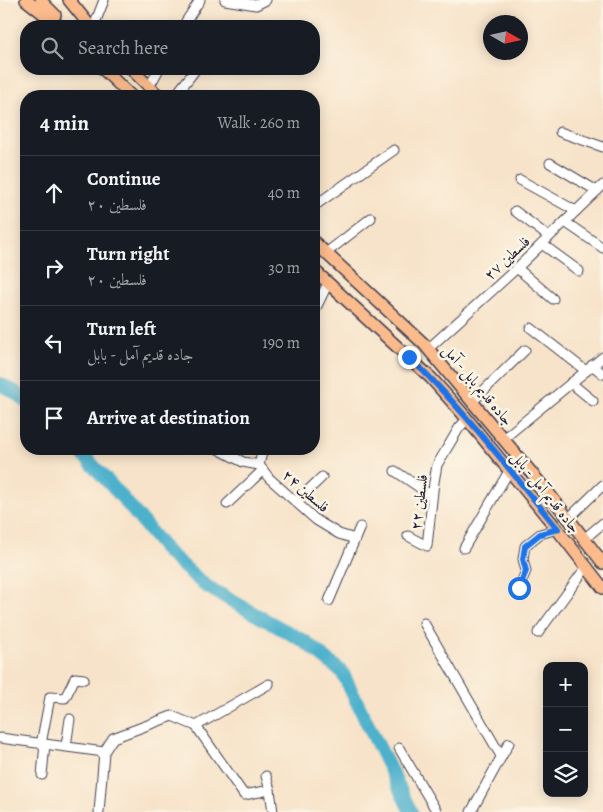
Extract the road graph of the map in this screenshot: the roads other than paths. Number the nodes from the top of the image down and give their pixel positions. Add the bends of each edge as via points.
1 (26, 0) edge
2 (41, 0) edge
3 (69, 0) edge
4 (104, 0) edge
5 (200, 0) edge
6 (226, 0) edge
7 (266, 0) edge
8 (51, 20) edge
9 (59, 20) edge
10 (85, 20) edge
11 (96, 20) edge
12 (187, 20) edge
13 (109, 75) edge
14 (137, 75) edge
15 (156, 75) edge
16 (191, 75) edge
17 (149, 87) junction
18 (125, 90) edge
19 (152, 90) edge
20 (180, 90) edge
21 (560, 132) dead end
22 (603, 147) edge
23 (394, 150) dead end
24 (550, 163) dead end
25 (520, 180) dead end
26 (600, 188) edge
27 (320, 202) edge
28 (515, 211) dead end
29 (576, 211) junction
30 (371, 218) dead end
31 (565, 222) junction
32 (545, 240) junction
33 (320, 248) edge
34 (603, 248) edge
35 (326, 253) junction
36 (517, 268) junction
37 (580, 271) dead end
38 (320, 276) edge
39 (328, 283) junction
40 (553, 299) dead end
41 (320, 300) edge
42 (532, 328) dead end
43 (428, 349) junction
44 (525, 350) dead end
45 (603, 357) edge
46 (589, 368) junction
47 (603, 374) edge
48 (571, 383) junction
49 (593, 401) dead end
50 (472, 402) junction
51 (467, 419) junction
52 (503, 439) junction
53 (230, 455) edge
54 (262, 455) edge
55 (261, 468) junction
56 (509, 470) junction
57 (395, 471) dead end
58 (322, 477) dead end
59 (603, 485) edge
60 (432, 496) junction
61 (296, 502) junction
62 (227, 504) dead end
63 (568, 519) junction
64 (603, 523) edge
65 (360, 527) dead end
66 (558, 529) junction
67 (408, 536) dead end
68 (355, 539) junction
69 (584, 540) junction
70 (464, 548) dead end
71 (603, 563) edge
72 (587, 566) junction
73 (519, 588) dead end
74 (603, 588) edge
75 (329, 601) dead end
76 (424, 623) dead end
77 (538, 633) dead end
78 (84, 679) dead end
79 (269, 684) dead end
80 (70, 719) dead end
81 (196, 726) junction
82 (0, 738) edge
83 (509, 743) dead end
84 (43, 744) junction
85 (66, 746) junction
86 (399, 748) dead end
87 (104, 752) junction
88 (502, 756) junction
89 (42, 775) dead end
90 (266, 776) dead end
91 (270, 790) junction
92 (99, 812) edge
93 (273, 812) edge
94 (437, 812) edge
95 (471, 812) edge

1 - 8 main road
2 - 9 main road
3 - 10 main road
4 - 11 street
5 - 12 street
6 - 7 street via 256,5
13 - 18 main road
14 - 17 main road
15 - 17 street
16 - 20 street
17 - 19 main road
21 - 22 street
23 - 27 street
24 - 26 street
25 - 29 street
26 - 29 street, فلسطین ۲۷
28 - 32 street
29 - 31 street, فلسطین ۲۷
30 - 35 street
31 - 32 street, فلسطین ۲۷
31 - 34 street
32 - 36 street, فلسطین ۲۷
32 - 37 street
33 - 35 main road, جاده قدیم بابل - آمل
35 - 43 main road, جاده قدیم بابل - آمل
36 - 40 street
36 - 43 street, فلسطین ۲۷
38 - 39 main road, جاده قدیم آمل - بابل
39 - 41 street
39 - 51 main road, جاده قدیم آمل - بابل via 431,378
42 - 46 street
43 - 50 main road, جاده قدیم بابل - آمل
44 - 50 street
45 - 46 street
46 - 47 street
46 - 48 street
48 - 49 street
48 - 52 street
50 - 52 main road, جاده قدیم بابل - آمل
51 - 56 main road, جاده قدیم آمل - بابل
51 - 60 street, فلسطین ۲۲ via 437,465
52 - 63 main road, جاده قدیم بابل - آمل
53 - 55 street
54 - 55 street
55 - 61 street, فلسطین ۲۴
55 - 62 street
56 - 66 main road, جاده قدیم آمل - بابل
56 - 70 street
57 - 60 street
58 - 61 street
59 - 63 street
60 - 67 street, فلسطین ۲۲ via 427,546
61 - 68 street, فلسطین ۲۴ via 316,520 339,534
63 - 69 main road, جاده قدیم بابل - آمل
64 - 69 street
65 - 68 street
66 - 72 main road, جاده قدیم آمل - بابل
66 - 73 street via 540,534 525,546 523,559 526,571
68 - 75 street
69 - 71 main road, جاده قدیم بابل - آمل
72 - 74 main road, جاده قدیم آمل - بابل
72 - 77 street
76 - 88 street
78 - 84 street via 75,678 66,698 50,697
79 - 81 street
80 - 85 street
81 - 87 street via 172,716 113,738
81 - 91 street via 244,794
82 - 84 street
83 - 88 street
84 - 85 street
84 - 89 street
85 - 87 street
86 - 94 street
87 - 92 street
88 - 95 street
90 - 91 street
91 - 93 street

